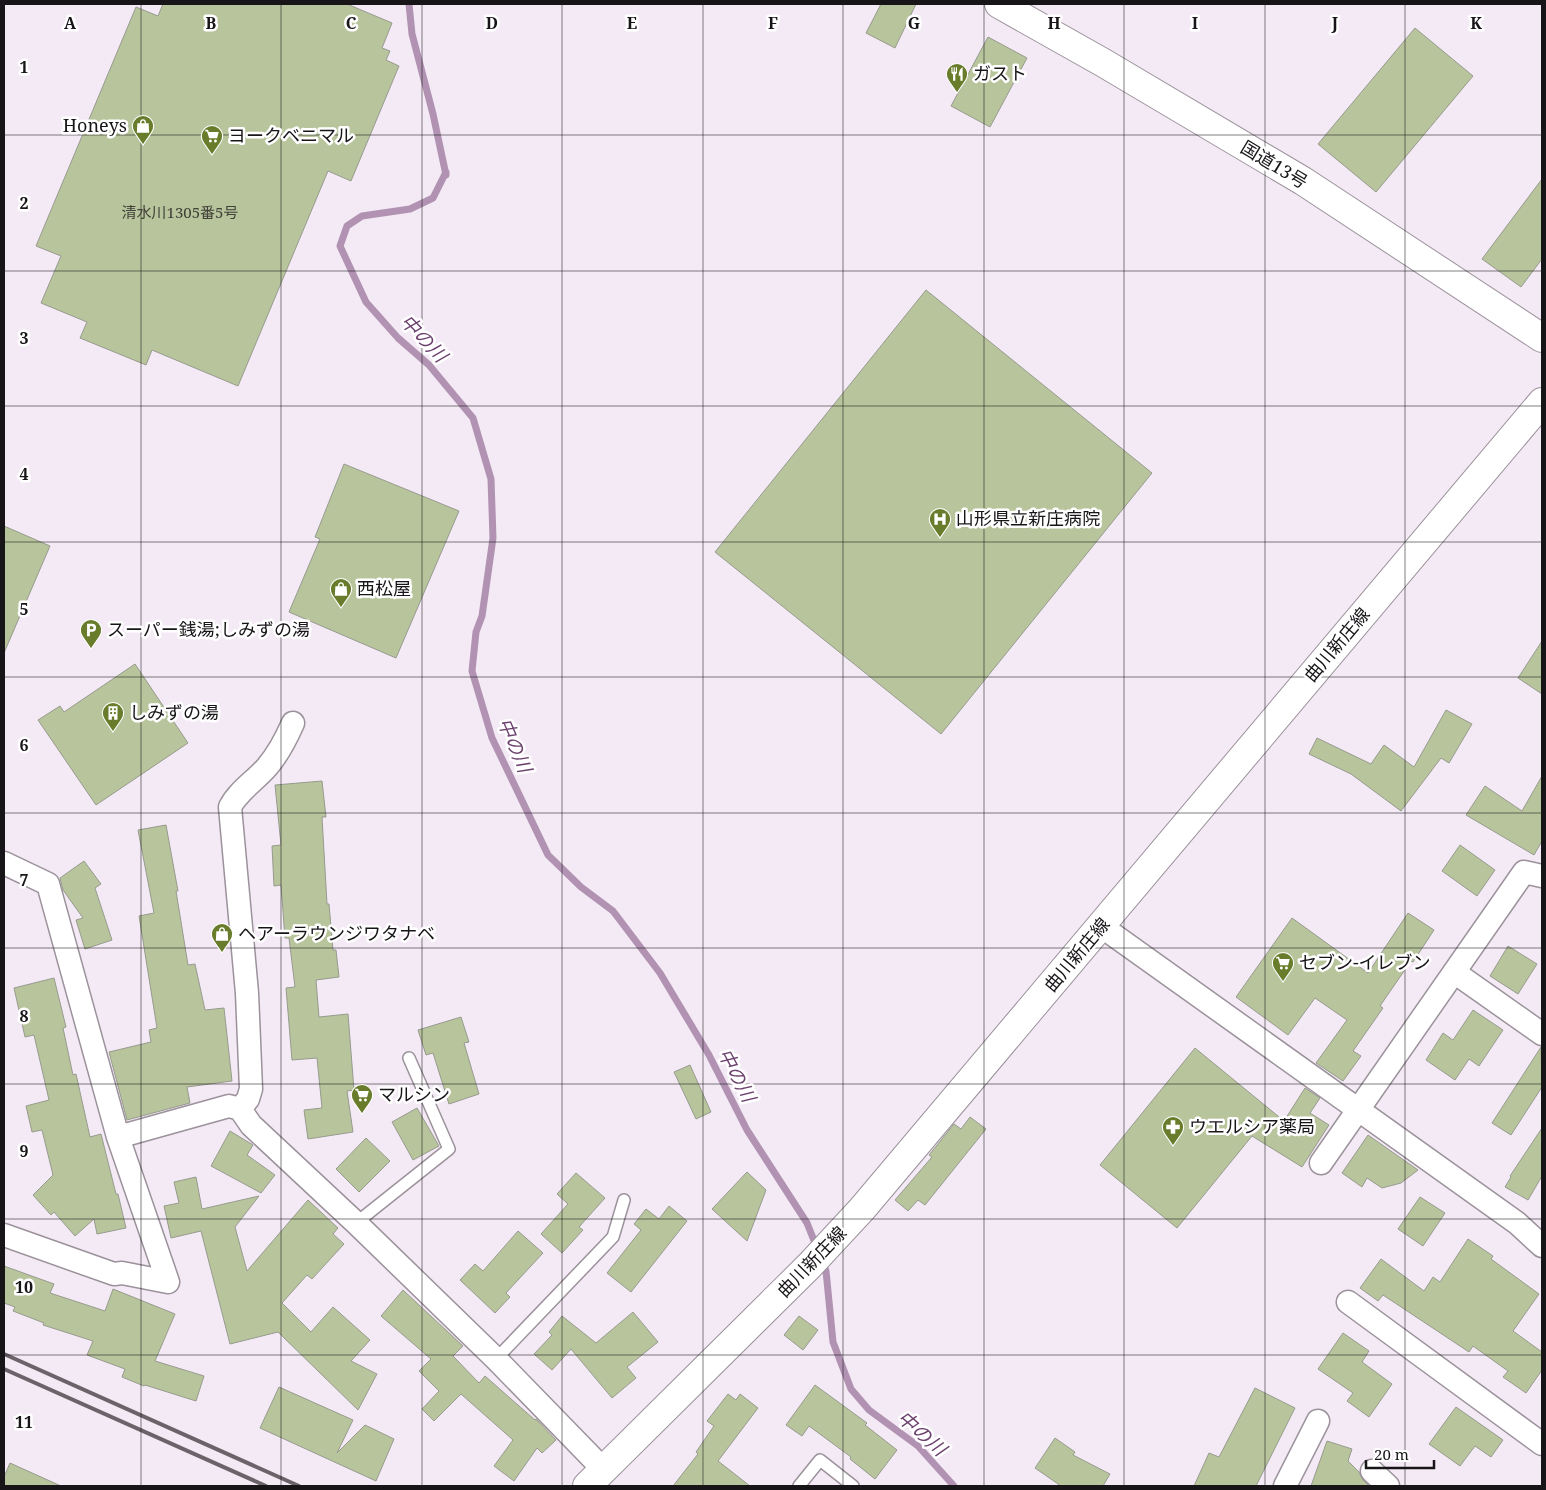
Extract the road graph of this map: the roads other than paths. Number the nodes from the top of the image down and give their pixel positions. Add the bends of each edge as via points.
1 (999, 4) edge
2 (1542, 338) edge
3 (1542, 402) edge
4 (292, 723) dead end
5 (4, 863) edge
6 (1542, 876) edge
7 (1101, 926) junction
8 (1454, 972) junction
9 (1542, 1034) edge
10 (410, 1058) dead end
11 (240, 1109) junction
12 (1358, 1110) junction
13 (118, 1137) junction
14 (1321, 1163) dead end
15 (624, 1200) dead end
16 (356, 1224) junction
17 (4, 1235) edge
18 (1542, 1246) edge
19 (1348, 1302) dead end
20 (496, 1359) junction
21 (1318, 1421) dead end
22 (1542, 1444) edge
23 (595, 1478) edge
24 (799, 1486) edge
25 (852, 1486) edge
26 (1285, 1486) edge

1 - 2 main road, 国道13号 via 1302,181
3 - 7 main road, 曲川新庄線
4 - 11 street via 283,745 267,767 230,807 247,993 251,1089
5 - 13 street via 48,884
6 - 8 street via 1524,872
7 - 12 street
7 - 23 main road, 曲川新庄線 via 862,1209 810,1265
8 - 9 street
8 - 12 street
10 - 16 lane via 449,1149
11 - 13 street via 229,1106
11 - 16 street via 251,1126
12 - 14 street
12 - 18 street via 1517,1223
13 - 17 street via 168,1282 114,1274
15 - 20 lane via 613,1237
16 - 20 street
19 - 22 street
20 - 23 street
21 - 26 street
24 - 25 lane via 820,1460

